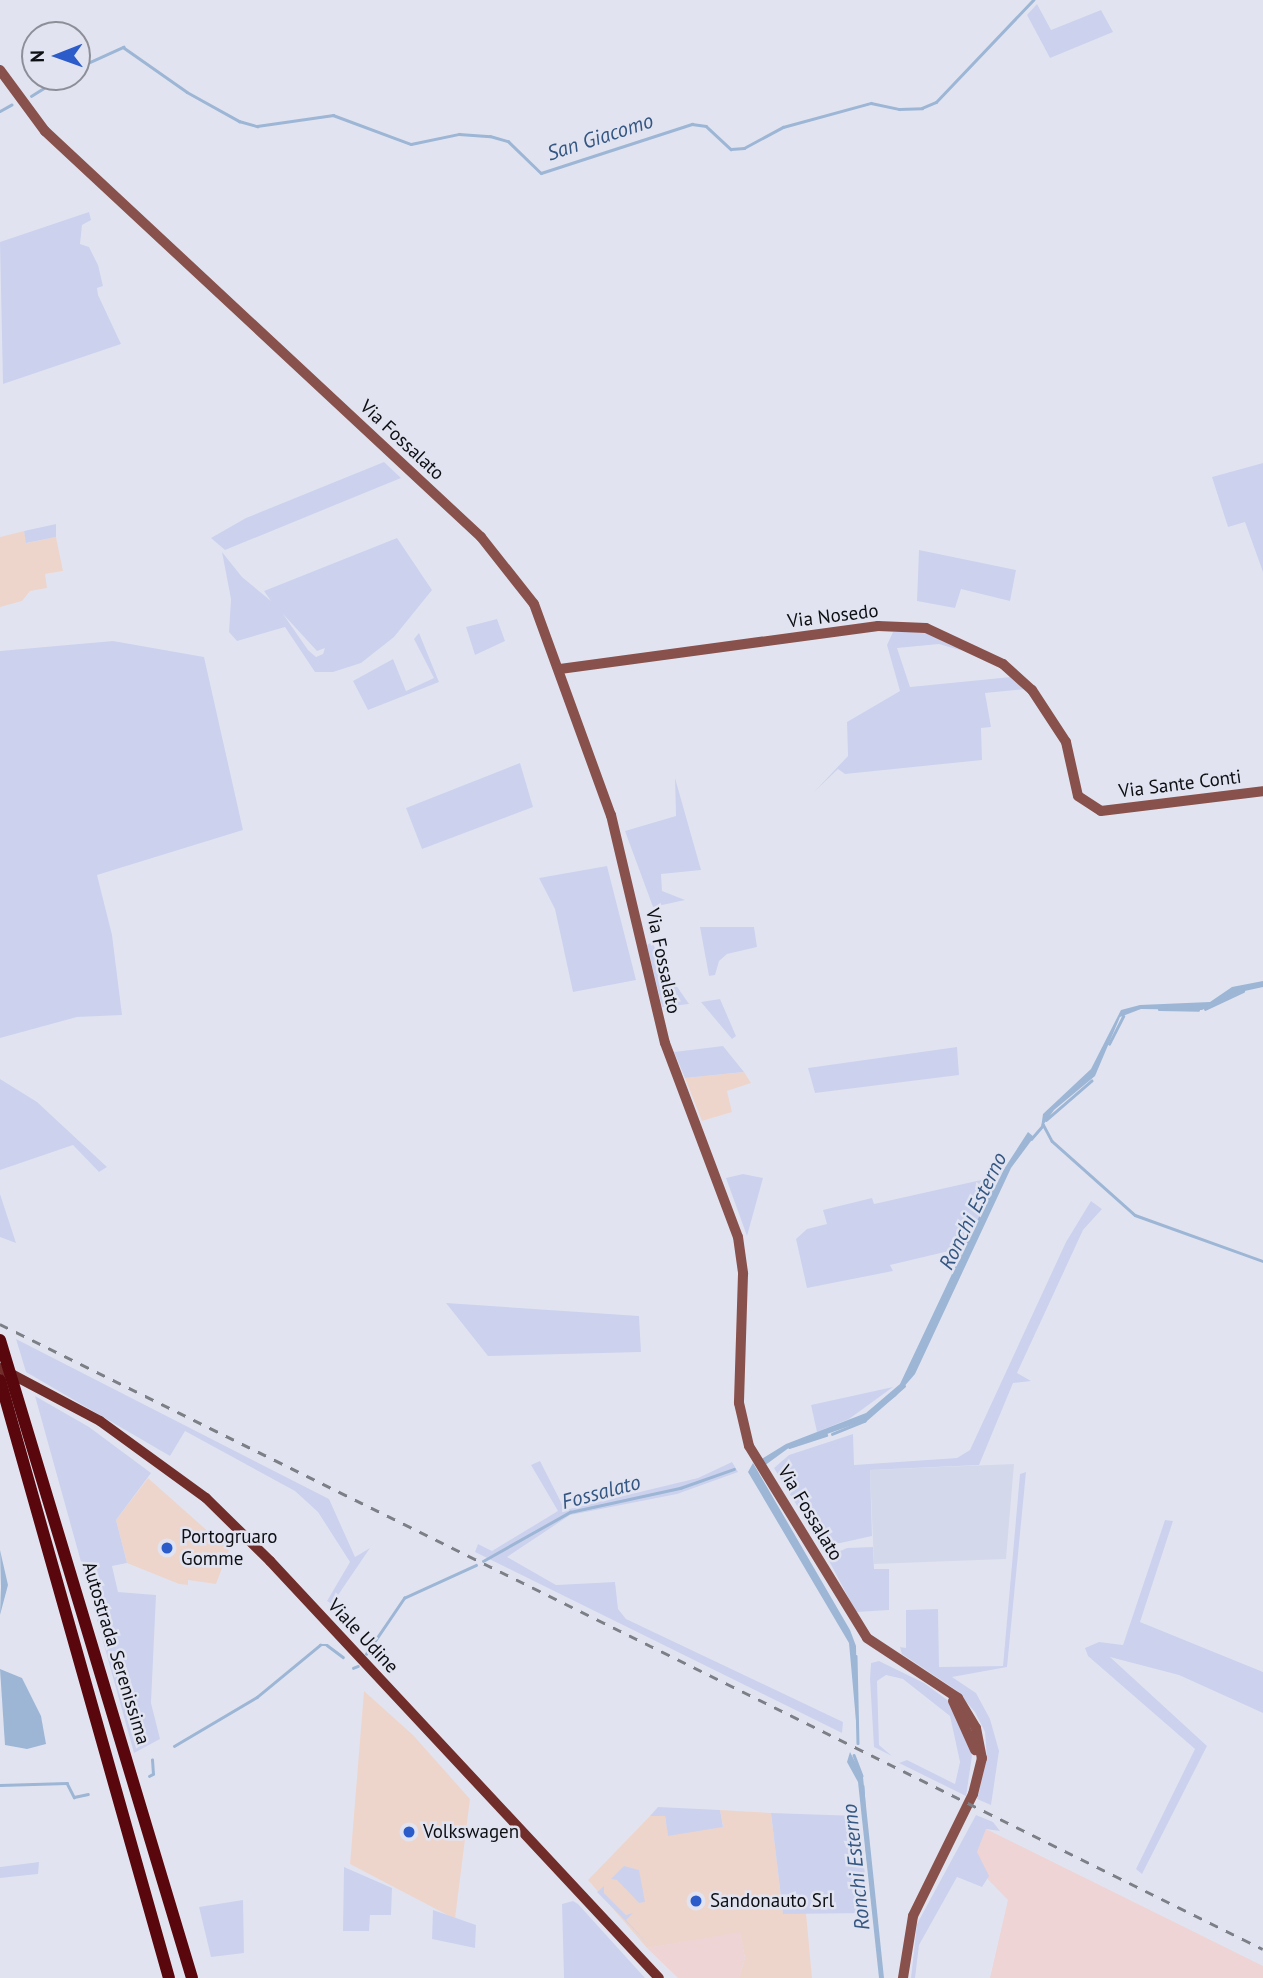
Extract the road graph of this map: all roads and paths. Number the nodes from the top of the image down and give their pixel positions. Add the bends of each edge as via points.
1 (0, 70) edge
2 (560, 669) junction
3 (1263, 791) edge
4 (1101, 811) joint
5 (0, 1340) edge
6 (3, 1365) edge
7 (6, 1382) edge
8 (168, 1974) edge
9 (192, 1978) edge
10 (659, 1978) edge
11 (904, 1978) edge

1 - 2 street, Via Fossalato via 51,138 481,537 528,595
2 - 4 street, Via Nosedo via 878,626 926,628 1018,674 1066,742 1078,796
2 - 11 street, Via Fossalato via 620,848 665,1043 741,1252 739,1403 746,1438 867,1638 946,1691 969,1710 976,1728 979,1772 973,1794 913,1916
3 - 4 street, Via Sante Conti
5 - 6 highway, Autostrada Serenissima
6 - 7 highway, Autostrada Serenissima
6 - 10 main road, Viale Udine via 100,1421 206,1499 270,1561
7 - 8 highway, Autostrada Serenissima
7 - 9 highway, Autostrada Serenissima via 126,1750

